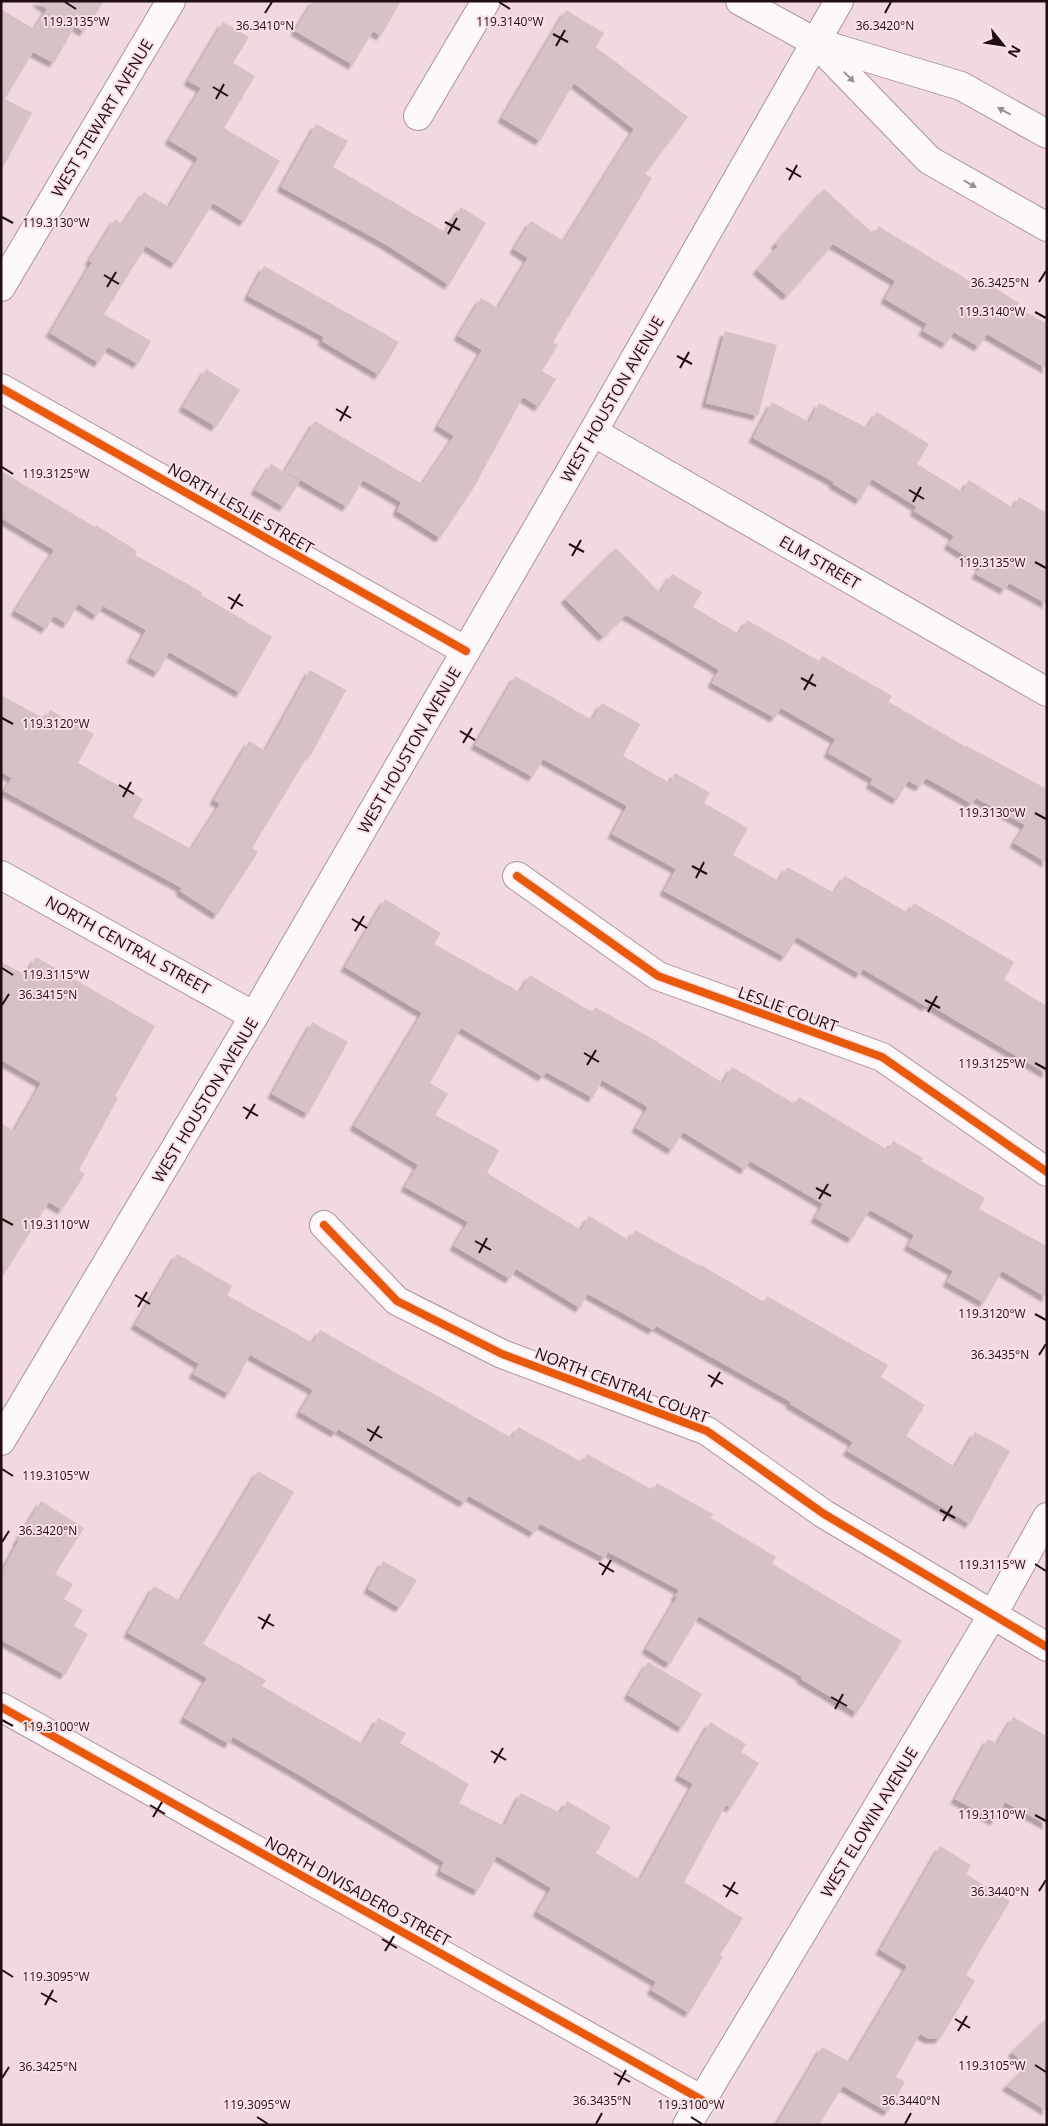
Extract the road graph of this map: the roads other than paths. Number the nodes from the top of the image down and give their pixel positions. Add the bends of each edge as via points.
1 (172, 1) edge
2 (486, 1) edge
3 (740, 1) edge
4 (839, 1) edge
5 (815, 42) junction
6 (418, 116) dead end
7 (1047, 134) edge
8 (1047, 227) edge
9 (1, 287) edge
10 (1, 388) edge
11 (593, 432) junction
12 (466, 651) junction
13 (1047, 692) edge
14 (1, 875) edge
15 (517, 876) dead end
16 (254, 1016) junction
17 (1047, 1172) edge
18 (324, 1225) dead end
19 (1, 1441) edge
20 (1047, 1517) edge
21 (993, 1614) junction
22 (1047, 1647) edge
23 (1, 1707) edge
24 (702, 2100) junction
25 (688, 2125) edge

1 - 9 street, WEST STEWART AVENUE
2 - 6 street
3 - 5 street
4 - 5 street, WEST HOUSTON AVENUE
7 -> 5 street via 961,86
5 -> 8 street via 929,160
5 - 11 street, WEST HOUSTON AVENUE
10 - 12 street, NORTH LESLIE STREET
11 - 12 street, WEST HOUSTON AVENUE
11 - 13 street, ELM STREET
12 - 16 street, WEST HOUSTON AVENUE
14 - 16 street, NORTH CENTRAL STREET
15 - 17 street, LESLIE COURT via 658,976 882,1057
16 - 19 street, WEST HOUSTON AVENUE
18 - 21 street, NORTH CENTRAL COURT via 397,1301 502,1354 707,1431 824,1514
20 - 21 street, WEST ELOWIN AVENUE
21 - 22 street
21 - 24 street, WEST ELOWIN AVENUE
23 - 24 street, NORTH DIVISADERO STREET
24 - 25 street, WEST ELOWIN AVENUE

